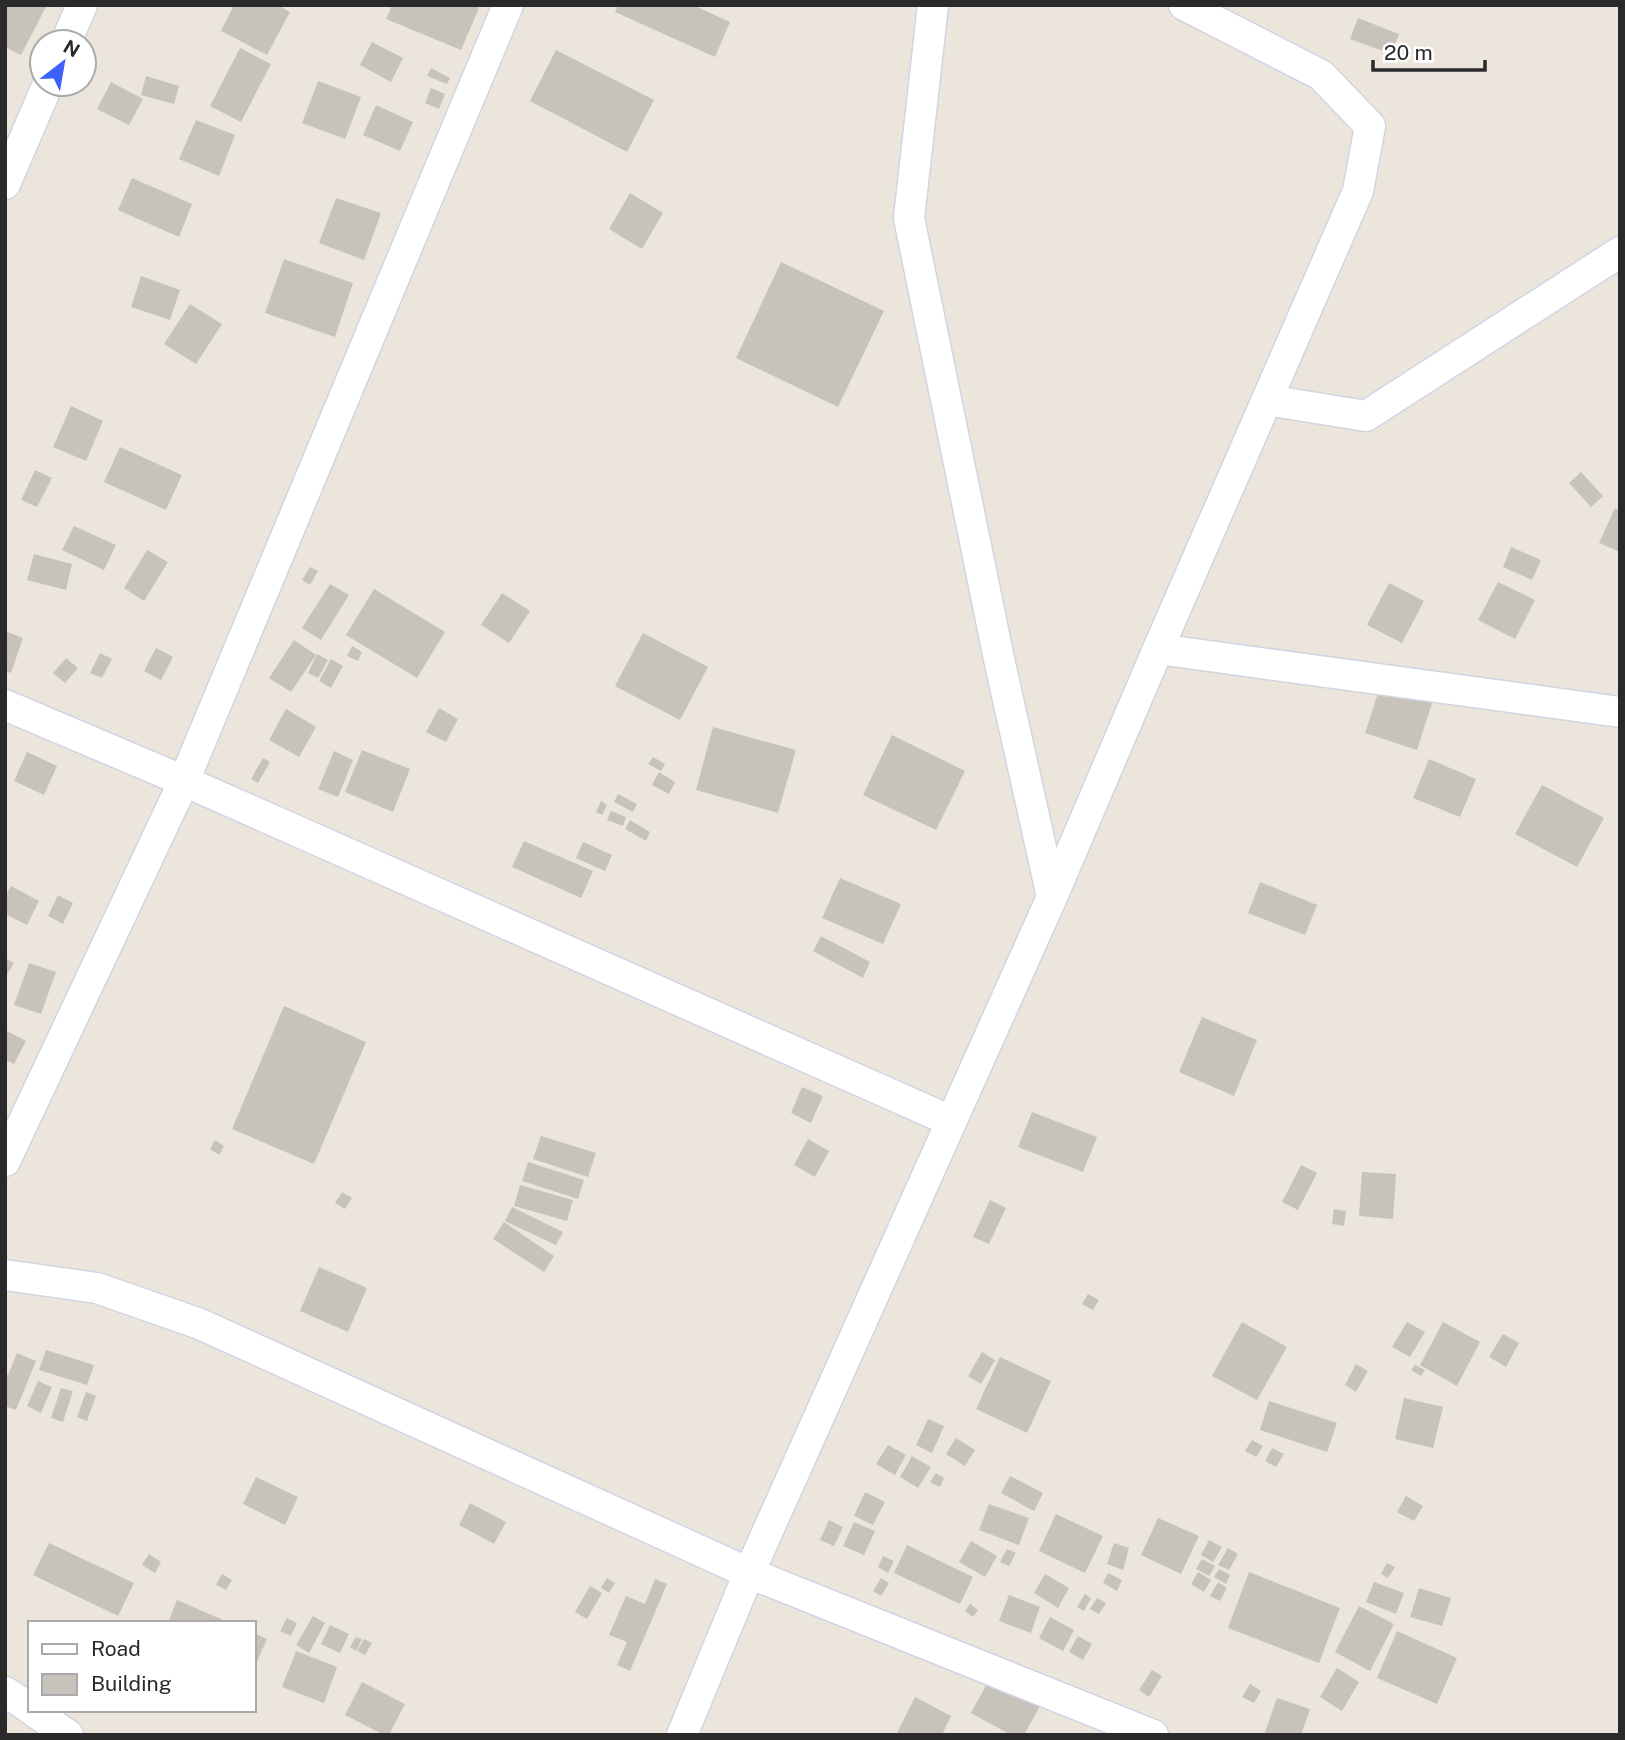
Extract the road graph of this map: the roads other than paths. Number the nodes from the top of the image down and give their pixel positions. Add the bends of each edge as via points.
1 (82, 5) edge
2 (508, 5) edge
3 (933, 5) edge
4 (1184, 5) edge
5 (72, 28) edge
6 (42, 98) edge
7 (5, 184) edge
8 (1620, 253) edge
9 (1268, 400) junction
10 (1158, 649) junction
11 (5, 705) edge
12 (1620, 712) edge
13 (184, 781) junction
14 (1052, 897) junction
15 (951, 1121) junction
16 (5, 1161) edge
17 (5, 1275) edge
18 (749, 1573) junction
19 (5, 1692) edge
20 (28, 1707) edge
21 (35, 1712) edge
22 (68, 1735) edge
23 (682, 1735) edge
24 (1153, 1735) edge

1 - 5 street
2 - 13 street
3 - 14 street via 909,218
4 - 9 street via 1321,75 1370,127 1358,191
6 - 7 street
8 - 9 street via 1366,416
9 - 10 street
10 - 12 street
10 - 14 street
11 - 13 street
13 - 15 street
13 - 16 street
14 - 15 street
15 - 18 street
17 - 18 street via 97,1288 200,1324
18 - 23 street
18 - 24 street
19 - 20 street
21 - 22 street

